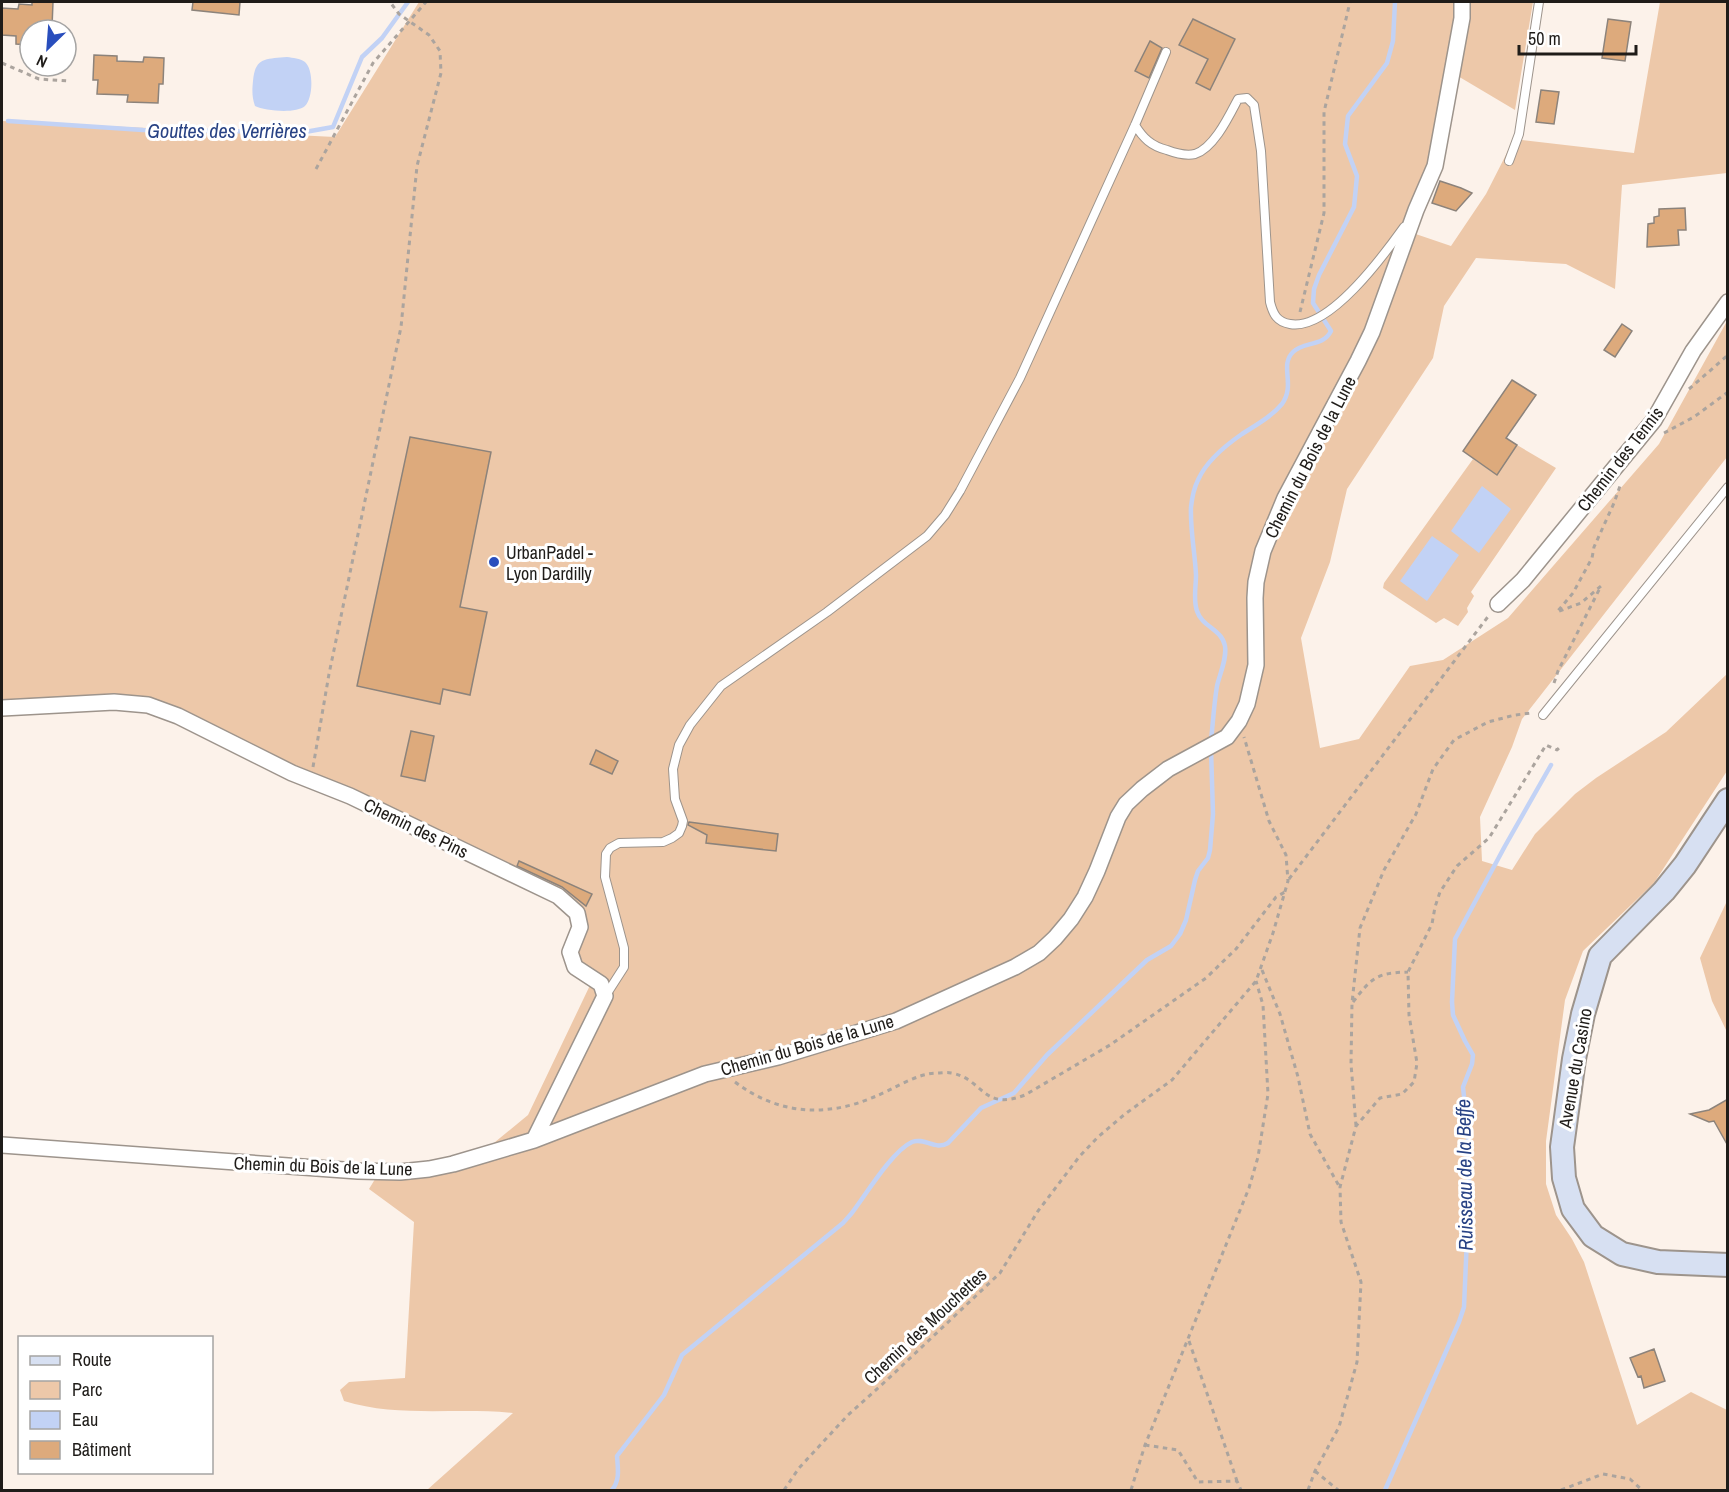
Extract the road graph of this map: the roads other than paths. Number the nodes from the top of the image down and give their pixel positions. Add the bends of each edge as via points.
1 (1462, 2) edge
2 (1469, 2) edge
3 (1539, 2) edge
4 (1462, 18) junction
5 (1167, 52) dead end
6 (1135, 125) junction
7 (1509, 162) dead end
8 (1416, 210) junction
9 (1728, 302) edge
10 (1728, 487) edge
11 (1498, 604) road end
12 (2, 708) edge
13 (1544, 713) road end
14 (1728, 800) edge
15 (605, 996) junction
16 (534, 1140) junction
17 (2, 1145) edge
18 (1728, 1265) edge

1 - 4 street, Chemin du Bois de la Lune
2 - 4 street
3 - 7 lane via 1519,134
4 - 8 street, Chemin du Bois de la Lune via 1435,166
5 - 6 lane
6 - 8 lane via 1144,140 1160,148 1195,153 1209,145 1238,99 1247,98 1254,105 1261,151 1270,302 1273,315 1283,323 1296,326 1329,311 1382,258
6 - 15 lane via 1020,378 945,515 927,536 721,686 679,745 673,769 675,799 683,820 679,833 663,842 619,843 606,854 605,877 624,948 624,967
8 - 16 street, Chemin du Bois de la Lune via 1372,332 1285,498 1266,543 1256,582 1256,665 1239,721 1228,735 1168,769 1126,804 1085,897 1060,932 1040,953 1015,967 896,1021 665,1088
9 - 11 street, Chemin des Tennis via 1693,351 1654,420 1523,580
10 - 13 lane
12 - 15 street, Chemin des Pins via 114,702 148,705 350,796 558,896 577,913 580,927 570,952 575,967 601,984
14 - 18 street, Avenue du Casino via 1664,891 1600,956 1574,1059 1562,1147 1564,1178 1573,1209 1593,1236 1622,1254 1659,1262
15 - 16 street
16 - 17 street, Chemin du Bois de la Lune via 453,1164 400,1172

